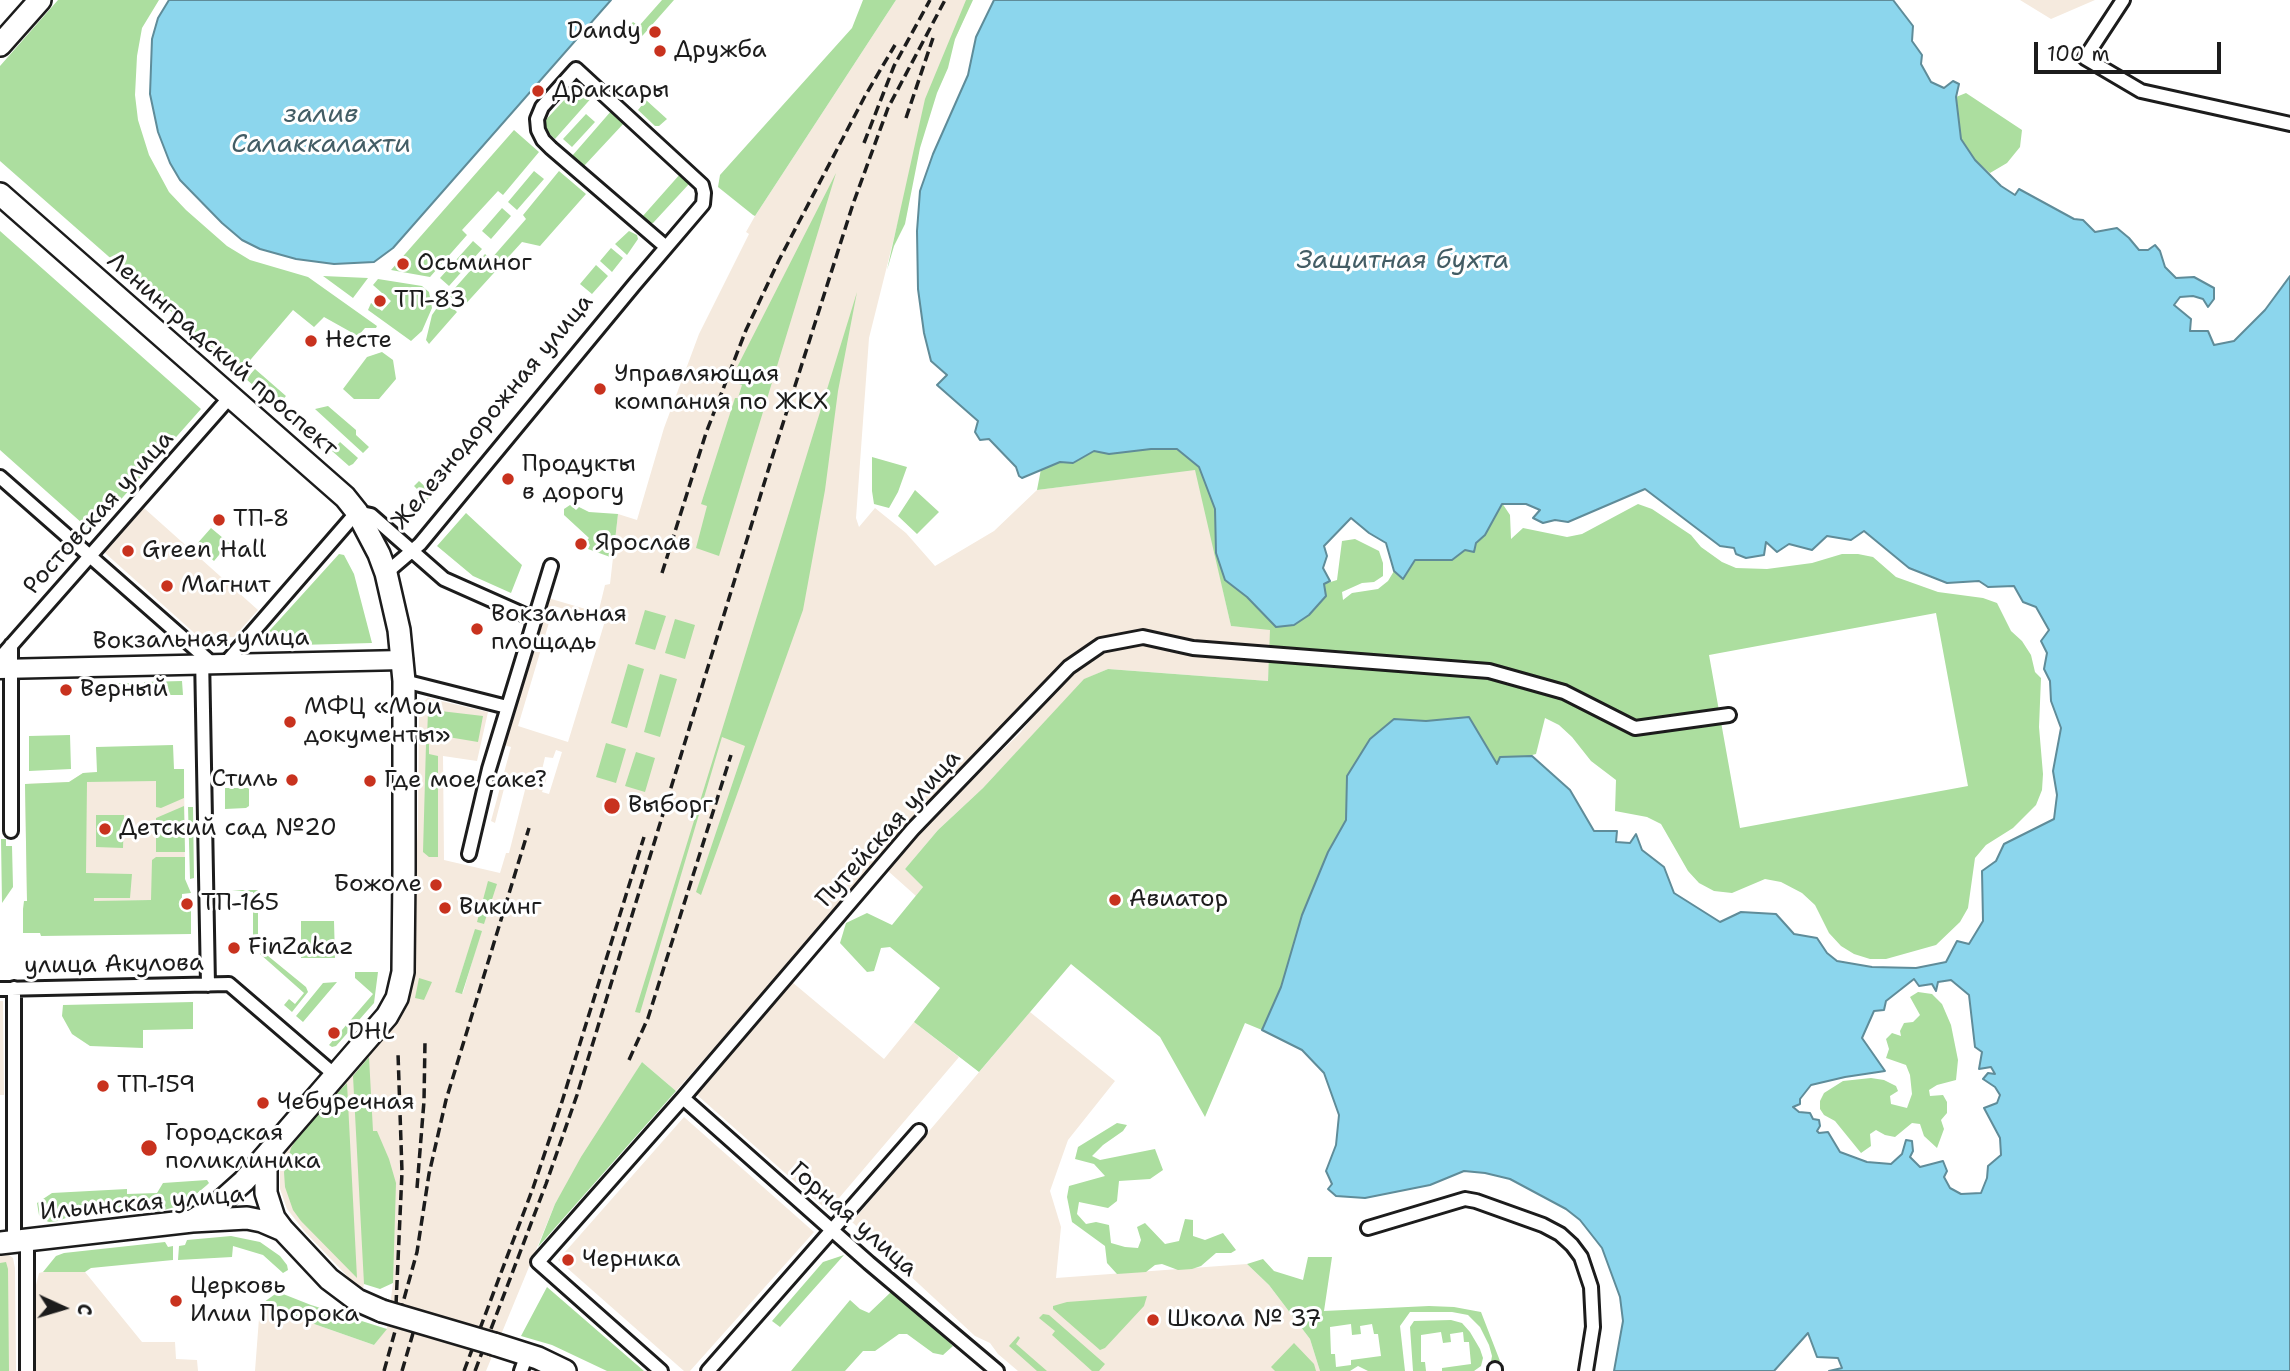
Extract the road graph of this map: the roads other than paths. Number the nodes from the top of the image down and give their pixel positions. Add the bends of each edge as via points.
1 (40, 0) edge
2 (2123, 0) edge
3 (0, 45) edge
4 (2290, 124) edge
5 (0, 194) edge
6 (666, 247) junction
7 (230, 397) junction
8 (0, 477) edge
9 (357, 512) junction
10 (412, 551) junction
11 (89, 555) junction
12 (551, 566) dead end
13 (386, 573) junction
14 (534, 619) junction
15 (211, 662) junction
16 (4, 665) edge
17 (403, 671) junction
18 (507, 707) junction
19 (1730, 715) dead end
20 (11, 831) dead end
21 (469, 854) dead end
22 (208, 985) junction
23 (14, 988) junction
24 (0, 989) edge
25 (336, 1076) junction
26 (683, 1098) junction
27 (919, 1131) dead end
28 (271, 1150) junction
29 (192, 1221) junction
30 (1368, 1228) dead end
31 (283, 1230) junction
32 (832, 1231) junction
33 (14, 1242) edge
34 (524, 1363) edge
35 (982, 1367) edge
36 (27, 1371) edge
37 (565, 1371) edge
38 (662, 1371) edge
39 (708, 1371) edge
40 (997, 1371) edge
41 (1586, 1371) edge

1 - 3 main road
2 - 4 street via 2085,58 2141,90
5 - 7 main road, Ленинградский проспект
6 - 6 street, Железнодорожная улица via 543,140 537,118 542,107 576,69 702,185 703,204
6 - 10 street, Железнодорожная улица
7 - 9 main road, Ленинградский проспект
7 - 11 street, Ростовская улица
8 - 11 street
9 - 10 street via 371,514
9 - 13 main road, Ленинградский проспект
9 - 15 street
10 - 13 street, Железнодорожная улица
10 - 14 street via 444,579
11 - 15 street
11 - 16 street, Ростовская улица via 11,645
12 - 14 street
13 - 17 main road
14 - 18 street
15 - 16 street, Вокзальная улица
15 - 17 street, Вокзальная улица
15 - 22 street
16 - 20 street
17 - 18 street
17 - 25 main road via 402,982 387,1016
18 - 21 street
19 - 26 street, Путейская улица via 1635,727 1564,692 1489,671 1193,648 1143,637 1101,645 1069,667 913,829
22 - 23 street, улица Акулова
22 - 25 street, улица Акулова via 229,984
23 - 24 street, улица Акулова
23 - 33 street
25 - 28 main road
26 - 32 street, Горная улица
26 - 38 street, Путейская улица via 538,1262
27 - 32 street
28 - 29 main road via 231,1194
28 - 31 main road via 266,1193
29 - 31 main road, Ильинская улица via 247,1218
29 - 33 main road, Ильинская улица
30 - 41 street via 1465,1199 1560,1234 1581,1257 1591,1287 1593,1327
31 - 34 main road, Ильинская улица, bridge via 329,1279 357,1300 503,1347
32 - 35 street, Горная улица
32 - 39 street
33 - 36 street
34 - 37 main road, Ильинская улица
35 - 40 street, Горная улица

